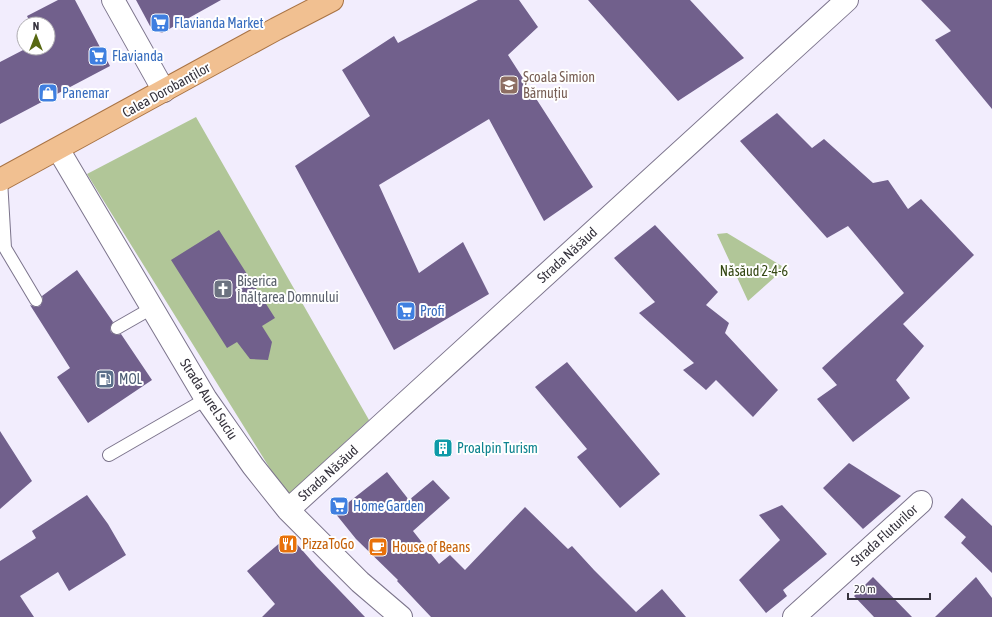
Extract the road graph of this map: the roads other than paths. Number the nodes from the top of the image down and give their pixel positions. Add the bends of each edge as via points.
1 (113, 0) edge
2 (332, 0) edge
3 (847, 0) edge
4 (164, 91) junction
5 (58, 149) junction
6 (0, 180) edge
7 (2, 246) edge
8 (36, 300) dead end
9 (146, 312) junction
10 (117, 328) dead end
11 (206, 399) junction
12 (109, 455) dead end
13 (921, 502) dead end
14 (288, 510) junction
15 (401, 617) edge
16 (794, 617) edge

1 - 4 street
2 - 4 main road, Calea Dorobanților
3 - 14 street, Strada Năsăud
4 - 5 main road, Calea Dorobanților
5 - 6 main road, Calea Dorobanților
5 - 9 street, Strada Aurel Suciu
6 - 7 lane
7 - 8 lane
9 - 10 lane
9 - 11 street, Strada Aurel Suciu
11 - 12 lane
11 - 14 street, Strada Aurel Suciu via 253,466
13 - 16 street, Strada Fluturilor
14 - 15 street, Strada Aurel Suciu via 360,582

